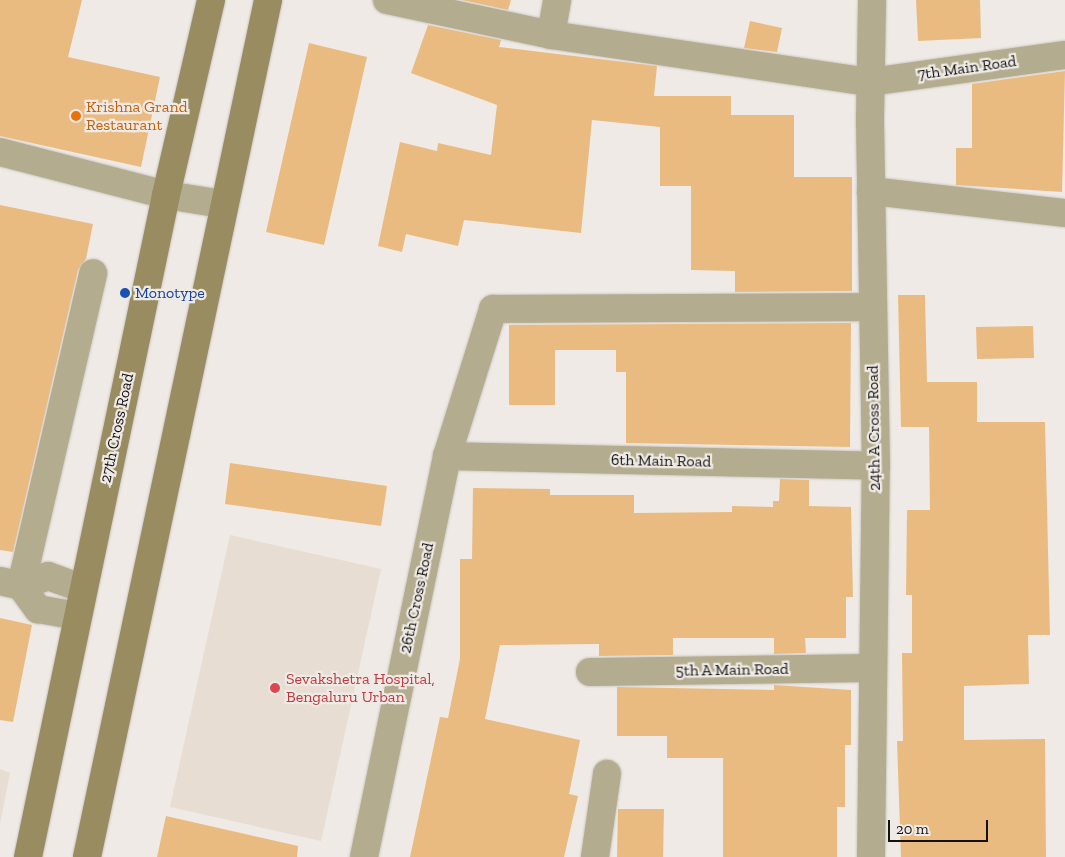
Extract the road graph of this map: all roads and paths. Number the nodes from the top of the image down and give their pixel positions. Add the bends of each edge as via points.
1 (211, 0) edge
2 (268, 0) edge
3 (388, 0) edge
4 (557, 0) edge
5 (872, 0) edge
6 (551, 34) junction
7 (1065, 54) edge
8 (870, 82) junction
9 (0, 152) edge
10 (871, 192) junction
11 (166, 195) junction
12 (223, 204) junction
13 (1065, 213) edge
14 (93, 273) dead end
15 (872, 308) junction
16 (447, 456) junction
17 (876, 466) junction
18 (10, 584) edge
19 (83, 589) junction
20 (78, 616) junction
21 (873, 668) junction
22 (590, 672) dead end
23 (607, 774) dead end
24 (28, 857) edge
25 (87, 857) edge
26 (364, 857) edge
27 (594, 857) edge
28 (871, 857) edge

1 - 11 main road, 27th Cross Road
2 - 12 main road
3 - 6 street, 7th Main Road
4 - 6 street
5 - 8 street, 24th A Cross Road
6 - 8 street, 7th Main Road
7 - 8 street, 7th Main Road
8 - 10 street, 24th A Cross Road
9 - 11 street
10 - 13 street
10 - 15 street, 24th A Cross Road
11 - 12 street
11 - 19 main road, 27th Cross Road
12 - 25 main road
14 - 18 street
15 - 16 street, 26th Cross Road via 493,309
15 - 17 street, 24th A Cross Road
16 - 17 street, 6th Main Road
16 - 26 street, 26th Cross Road
17 - 21 street, 24th A Cross Road
18 - 19 street via 48,576
18 - 20 street via 38,609
19 - 20 main road, 27th Cross Road
20 - 24 main road, 27th Cross Road
21 - 22 street, 5th A Main Road
21 - 28 street, 24th A Cross Road
23 - 27 street

